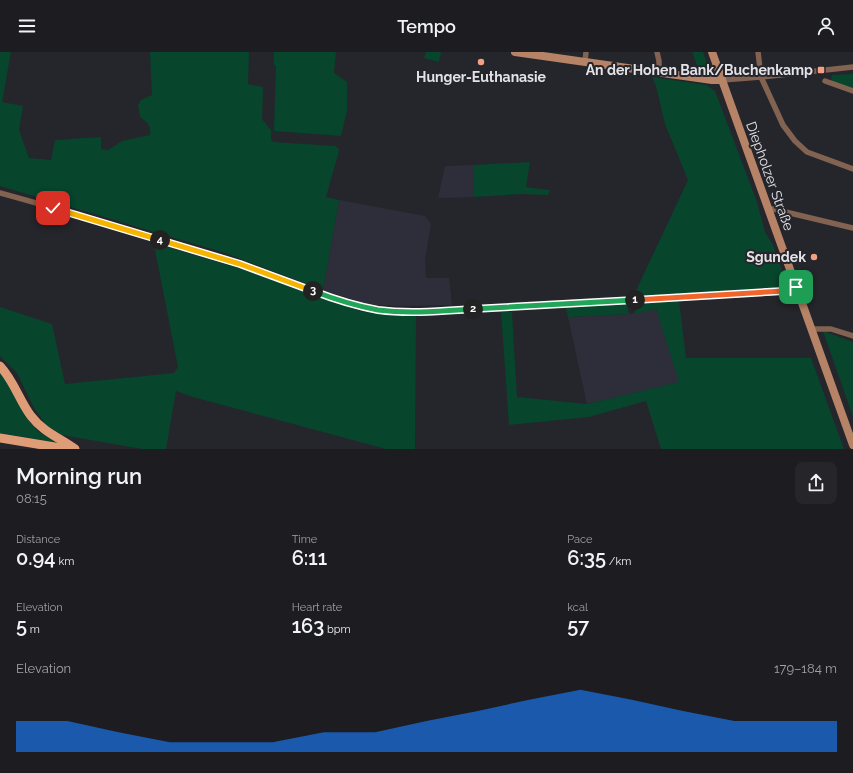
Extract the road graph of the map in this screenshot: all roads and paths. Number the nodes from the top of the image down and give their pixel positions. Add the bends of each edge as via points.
1 (515, 52) edge
2 (586, 52) edge
3 (657, 52) edge
4 (712, 52) edge
5 (758, 52) edge
6 (584, 62) junction
7 (853, 67) edge
8 (659, 73) junction
9 (761, 77) junction
10 (722, 80) junction
11 (825, 81) dead end
12 (853, 91) edge
13 (853, 169) edge
14 (0, 193) edge
15 (769, 210) junction
16 (853, 228) edge
17 (796, 287) junction
18 (811, 328) junction
19 (853, 336) edge
20 (0, 366) edge
21 (0, 438) edge
22 (853, 445) edge
23 (67, 449) edge
24 (75, 449) edge

1 - 6 main road
2 - 6 street
3 - 8 street
4 - 10 main road, Diepholzer Straße
5 - 9 street
6 - 8 main road
7 - 9 street
8 - 10 main road
9 - 10 street
9 - 13 street via 783,125 794,141 807,152
10 - 15 main road, Diepholzer Straße
11 - 12 street
14 - 17 street via 240,264 349,303 379,310 448,310 784,291
15 - 16 street
15 - 17 main road, Diepholzer Straße
17 - 18 main road, Diepholzer Straße
18 - 19 street via 831,329
18 - 22 main road, Diepholzer Straße
20 - 24 main road via 13,383 31,417 45,430
21 - 23 main road

